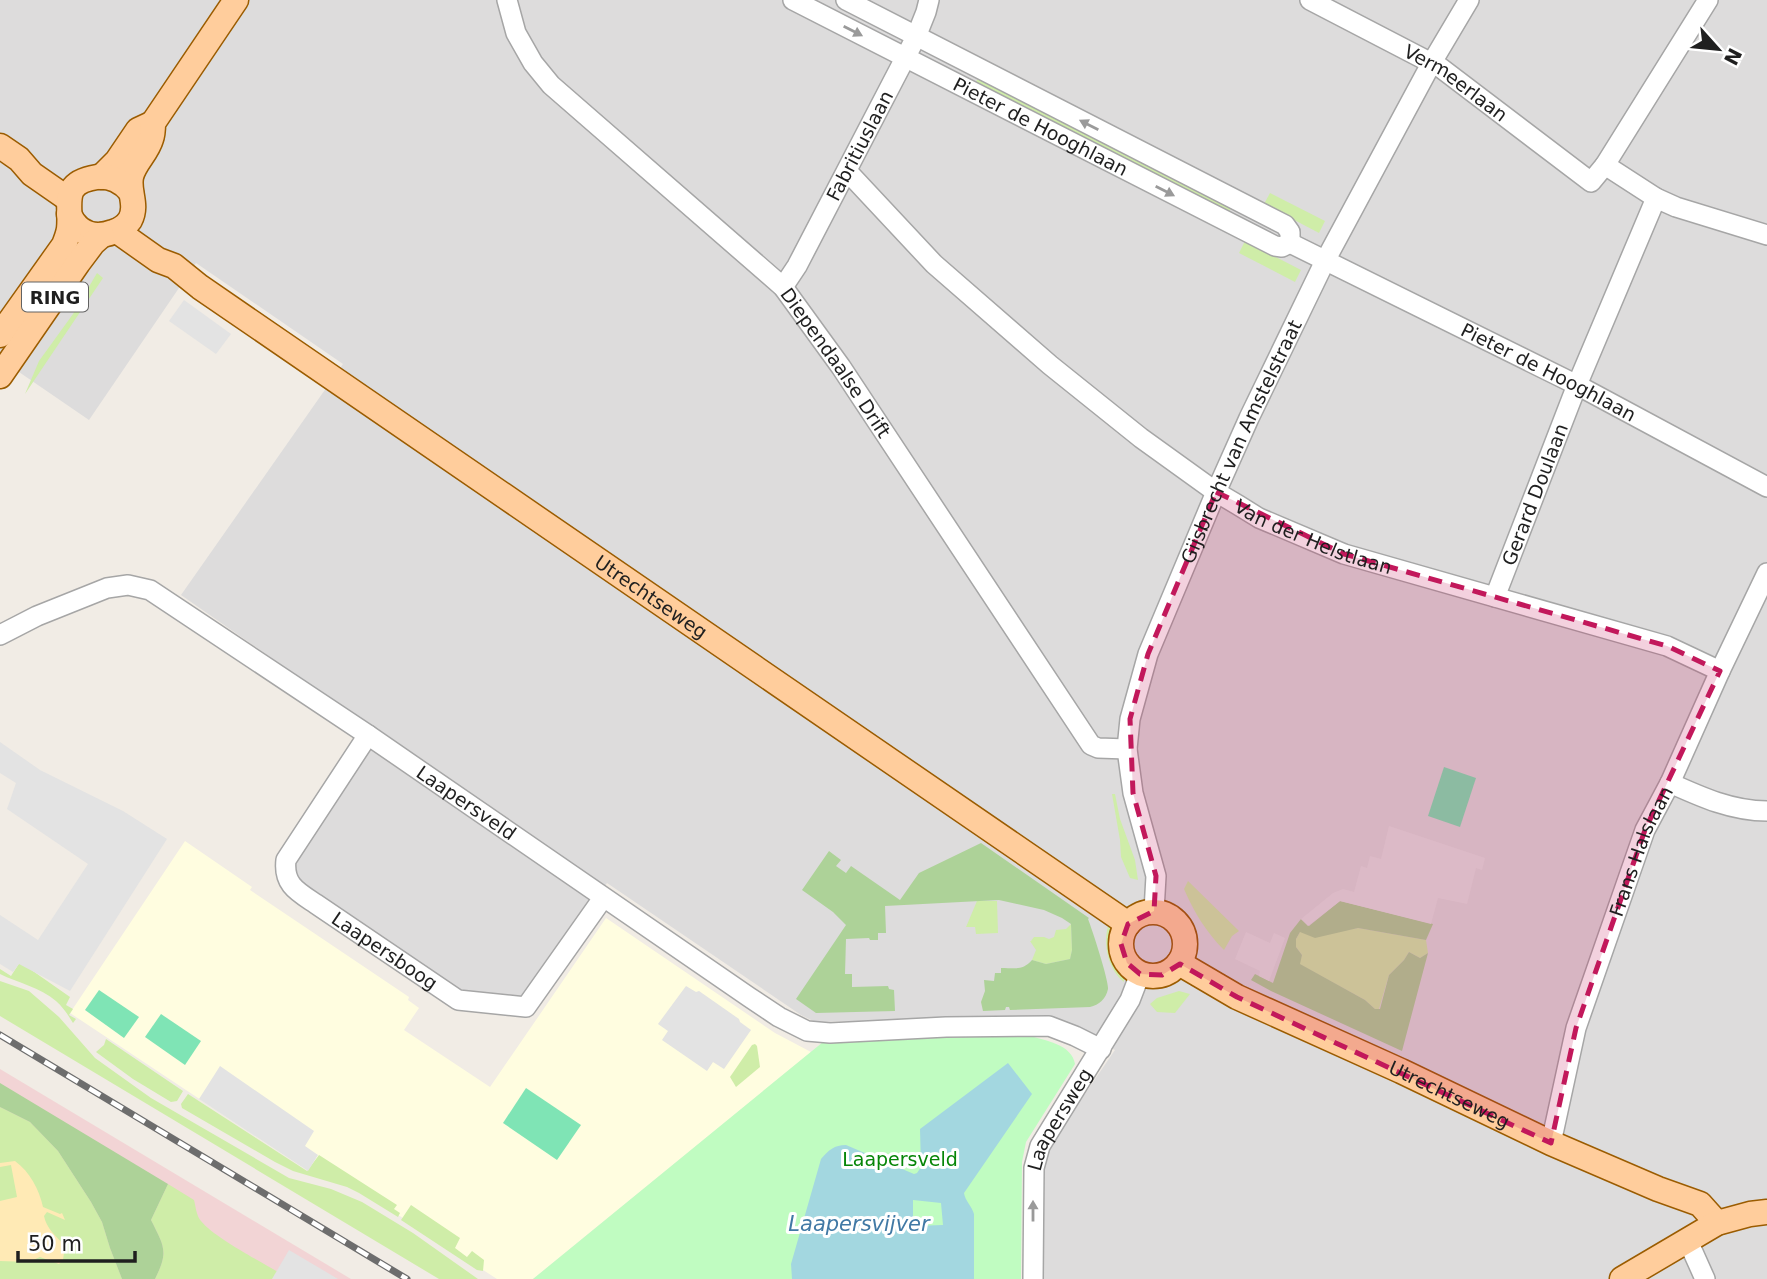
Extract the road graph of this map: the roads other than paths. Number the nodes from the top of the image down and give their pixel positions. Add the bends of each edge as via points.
1 (236, 0) edge
2 (508, 0) edge
3 (793, 0) edge
4 (846, 0) edge
5 (929, 0) edge
6 (1310, 0) edge
7 (1469, 0) edge
8 (1708, 0) edge
9 (916, 37) junction
10 (905, 58) junction
11 (1431, 64) junction
12 (153, 123) junction
13 (10, 153) edge
14 (1605, 165) junction
15 (847, 171) junction
16 (79, 193) junction
17 (1656, 198) junction
18 (121, 219) junction
19 (1767, 235) edge
20 (1290, 243) junction
21 (1325, 261) junction
22 (783, 287) junction
23 (0, 335) edge
24 (0, 376) edge
25 (1577, 385) junction
26 (1767, 487) edge
27 (1216, 492) junction
28 (1767, 573) edge
29 (1495, 597) junction
30 (0, 635) edge
31 (1720, 671) junction
32 (368, 735) junction
33 (1127, 748) junction
34 (1670, 783) junction
35 (1767, 811) edge
36 (603, 898) junction
37 (1154, 911) junction
38 (1128, 924) junction
39 (1179, 963) junction
40 (1140, 974) junction
41 (1101, 1049) junction
42 (1550, 1143) junction
43 (1767, 1212) edge
44 (1717, 1223) junction
45 (1688, 1241) junction
46 (1033, 1279) edge
47 (1622, 1279) edge
48 (1704, 1279) edge

1 - 12 main road, RING
2 - 22 street, Diependaalse Drift via 516,33 551,85
3 -> 10 street, Pieter de Hooghlaan
4 - 9 street, Pieter de Hooghlaan
5 - 9 street, Fabritiuslaan
6 - 11 street, Vermeerlaan
7 - 11 street, Gijsbrecht van Amstelstraat
8 - 14 street
9 - 10 street, Fabritiuslaan
20 -> 9 street, Pieter de Hooghlaan via 1285,225
10 - 15 street, Fabritiuslaan
10 -> 20 street, Pieter de Hooghlaan via 1275,246
11 - 14 street, Vermeerlaan via 1591,182
11 - 21 street, Gijsbrecht van Amstelstraat
12 - 16 main road, RING via 138,130 117,161
12 - 18 main road, RING via 151,140 133,171
13 - 16 main road via 32,174
14 - 17 street
15 - 22 street, Fabritiuslaan
15 - 27 street, Van der Helstlaan via 934,264 1050,365
16 - 18 main road via 118,181
16 - 18 main road via 79,229 90,235
16 - 23 main road, RING via 64,245
17 - 19 street
17 - 25 street, Gerard Doulaan
18 - 24 main road, RING via 93,243
18 - 38 main road, Utrechtseweg via 158,260 174,266
20 - 21 street, Pieter de Hooghlaan
21 - 25 street, Pieter de Hooghlaan
21 - 27 street, Gijsbrecht van Amstelstraat
22 - 33 street, Diependaalse Drift via 849,378 1091,746
25 - 26 street, Pieter de Hooghlaan
25 - 29 street, Gerard Doulaan
27 - 29 street, Van der Helstlaan via 1259,518 1344,554
27 - 33 street, Gijsbrecht van Amstelstraat via 1148,654
28 - 31 street, Frans Halslaan
29 - 31 street, Van der Helstlaan via 1667,646
30 - 32 street, Laapersveld via 107,588 128,585 150,590
31 - 34 street, Frans Halslaan
32 - 36 street, Laapersveld
32 - 36 street, Laapersboog via 286,860 288,881 296,890 458,1000 526,1007
33 - 37 street, Gijsbrecht van Amstelstraat via 1133,793 1156,876
34 - 35 street via 1713,802
34 - 42 street, Frans Halslaan via 1645,830 1576,1028
36 - 41 street, Laapersveld via 779,1017 807,1031 1049,1026
37 - 38 main road via 1138,915
37 - 39 main road via 1171,918 1182,930 1184,949
38 - 40 main road via 1122,935 1122,954
39 - 40 main road via 1161,975
39 - 42 main road, Utrechtseweg via 1237,997
40 - 41 street, Laapersweg
46 -> 41 street, Laapersweg via 1034,1168 1040,1146
42 - 44 main road, Utrechtseweg via 1700,1204
43 - 44 main road
44 - 45 main road
45 - 47 main road
45 - 48 street

